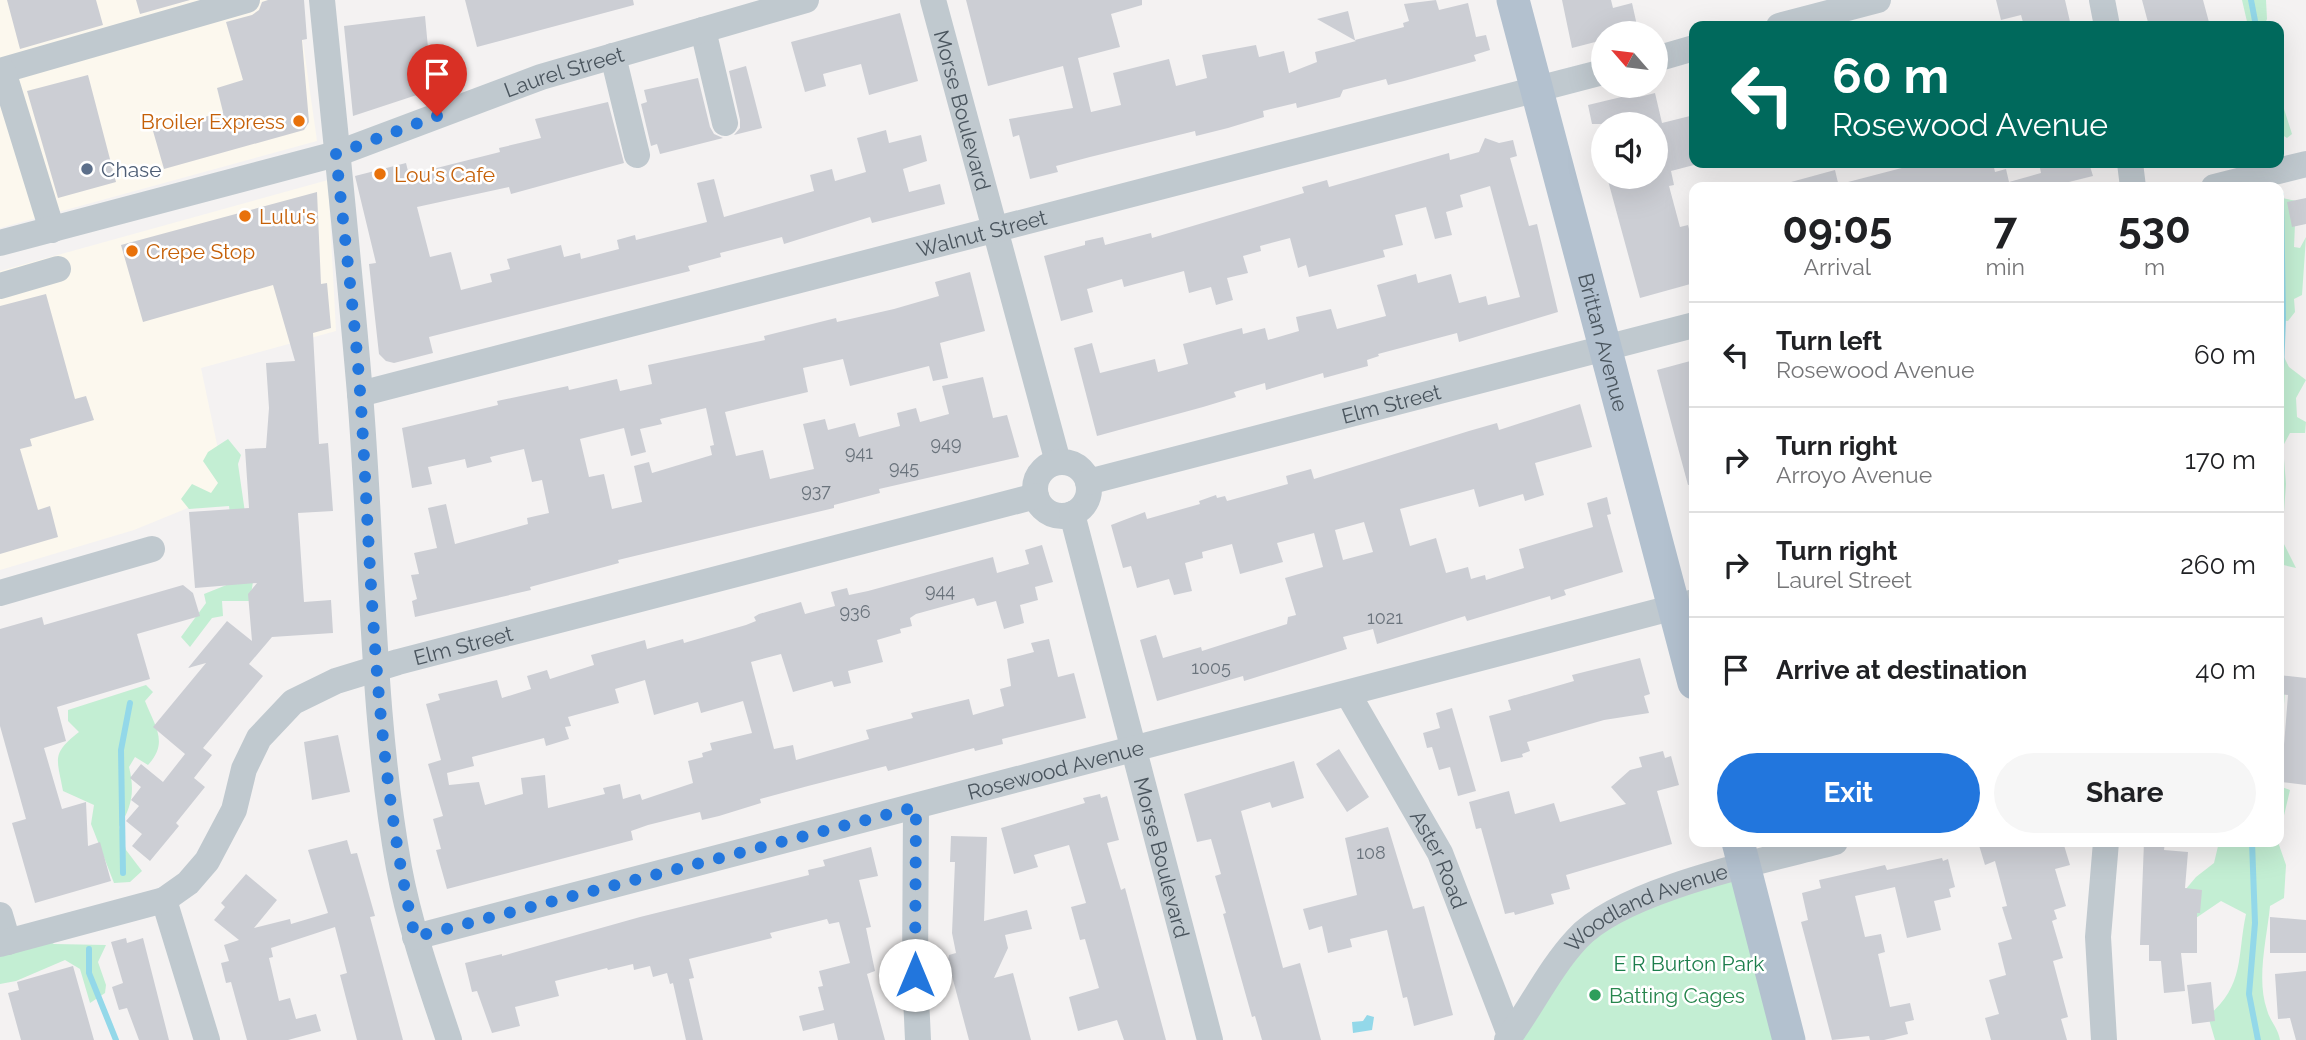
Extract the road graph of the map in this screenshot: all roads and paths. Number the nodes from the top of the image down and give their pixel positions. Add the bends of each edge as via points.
1 (247, 0) edge
2 (322, 0) edge
3 (806, 0) edge
4 (933, 0) edge
5 (1513, 0) edge
6 (1878, 0) edge
7 (2102, 0) edge
8 (1798, 21) edge
9 (2106, 21) edge
10 (704, 30) junction
11 (1689, 49) edge
12 (613, 56) junction
13 (1668, 56) edge
14 (1, 71) edge
15 (1591, 75) edge
16 (1536, 89) junction
17 (725, 123) dead end
18 (336, 154) junction
19 (636, 155) dead end
20 (2306, 164) edge
21 (2234, 182) edge
22 (52, 230) junction
23 (996, 230) junction
24 (1, 239) edge
25 (58, 268) dead end
26 (0, 286) edge
27 (1689, 326) edge
28 (1606, 348) junction
29 (360, 394) junction
30 (1058, 462) junction
31 (1088, 482) junction
32 (1036, 496) junction
33 (1072, 514) junction
34 (152, 549) dead end
35 (0, 593) edge
36 (1684, 605) edge
37 (1689, 644) edge
38 (377, 667) junction
39 (1348, 694) junction
40 (1132, 750) junction
41 (916, 807) junction
42 (1796, 847) edge
43 (2106, 847) edge
44 (1741, 854) edge
45 (164, 900) junction
46 (0, 915) edge
47 (415, 937) junction
48 (4, 943) edge
49 (1508, 1038) edge
50 (206, 1040) edge
51 (449, 1040) edge
52 (918, 1040) edge
53 (1210, 1040) edge
54 (1789, 1040) edge
55 (2104, 1040) edge

1 - 14 street
2 - 18 street
3 - 10 street, Laurel Street
4 - 23 street, Morse Boulevard
5 - 16 main road, Brittan Avenue
6 - 8 street
7 - 9 street
10 - 12 street, Laurel Street
10 - 17 street
11 - 13 street
12 - 18 street, Laurel Street via 541,77
12 - 19 street
14 - 22 street
15 - 16 street, Walnut Street
16 - 23 street, Walnut Street
16 - 28 main road, Brittan Avenue
18 - 22 street, Laurel Street
18 - 29 street
20 - 21 street
22 - 24 street, Laurel Street
23 - 29 street, Walnut Street
23 - 30 street, Morse Boulevard
25 - 26 street
27 - 28 street, Elm Street
28 - 31 street, Elm Street
28 - 36 main road, Brittan Avenue
29 - 38 street
30 - 31 street via 1077,466
30 - 32 street via 1042,470
31 - 33 street via 1086,501
32 - 33 street via 1054,514
32 - 38 street, Elm Street
33 - 40 street, Morse Boulevard
34 - 35 street
36 - 37 main road, Brittan Avenue
36 - 39 street, Rosewood Avenue
38 - 45 street, Elm Street via 293,702 259,738 244,769 234,810 206,861 188,883
38 - 47 street via 395,841
39 - 40 street, Rosewood Avenue
39 - 49 street, Aster Road via 1440,853
40 - 41 street, Rosewood Avenue
40 - 53 street, Morse Boulevard
41 - 47 street, Rosewood Avenue
41 - 52 street
42 - 44 street, Woodland Avenue
43 - 55 street via 2098,937
44 - 49 street, Woodland Avenue via 1614,910 1595,923 1562,957
44 - 54 main road
45 - 48 street, Elm Street
45 - 50 street
46 - 48 street
47 - 51 street

